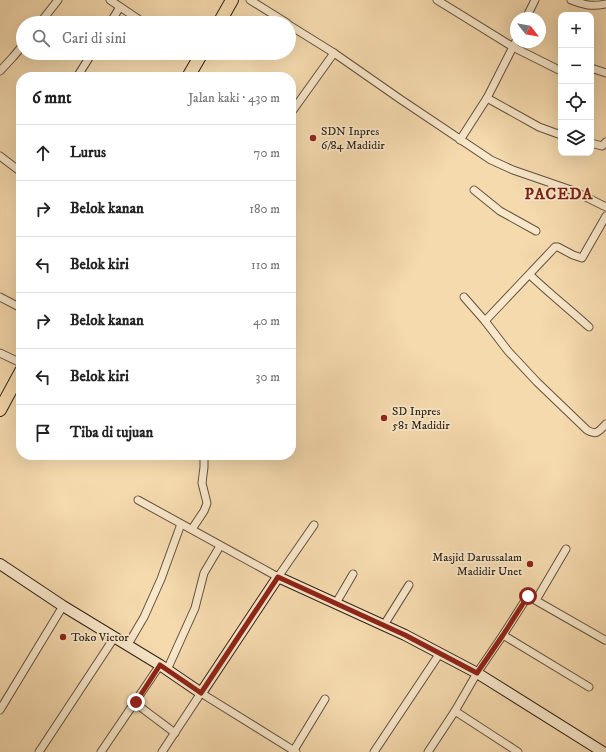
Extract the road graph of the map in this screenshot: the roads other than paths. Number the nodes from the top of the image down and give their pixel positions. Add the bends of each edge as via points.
1 (58, 0) edge
2 (110, 0) edge
3 (232, 0) edge
4 (250, 0) edge
5 (437, 0) edge
6 (535, 0) edge
7 (571, 0) edge
8 (606, 4) edge
9 (120, 7) junction
10 (529, 12) edge
11 (45, 16) edge
12 (114, 16) edge
13 (134, 16) edge
14 (223, 16) edge
15 (275, 16) edge
16 (296, 29) edge
17 (510, 41) edge
18 (513, 48) edge
19 (522, 48) edge
20 (16, 53) edge
21 (334, 53) junction
22 (88, 60) edge
23 (196, 60) edge
24 (558, 69) edge
25 (594, 69) edge
26 (0, 71) edge
27 (80, 72) edge
28 (190, 72) edge
29 (606, 73) edge
30 (487, 98) junction
31 (296, 106) edge
32 (558, 134) edge
33 (460, 140) junction
34 (594, 144) edge
35 (605, 146) edge
36 (1, 160) edge
37 (16, 168) edge
38 (474, 190) dead end
39 (606, 207) edge
40 (606, 216) edge
41 (536, 231) dead end
42 (530, 275) junction
43 (0, 297) edge
44 (464, 297) dead end
45 (16, 305) edge
46 (486, 321) junction
47 (589, 327) dead end
48 (0, 353) edge
49 (16, 361) edge
50 (16, 380) edge
51 (0, 410) edge
52 (606, 424) edge
53 (204, 460) edge
54 (138, 500) dead end
55 (181, 524) junction
56 (314, 525) dead end
57 (192, 529) junction
58 (220, 546) junction
59 (566, 550) dead end
60 (0, 564) edge
61 (353, 574) dead end
62 (278, 577) junction
63 (409, 585) dead end
64 (536, 600) junction
65 (336, 603) junction
66 (63, 606) junction
67 (384, 625) junction
68 (503, 635) junction
69 (114, 638) junction
70 (605, 640) edge
71 (127, 646) junction
72 (440, 653) junction
73 (164, 668) junction
74 (477, 673) junction
75 (588, 687) dead end
76 (201, 693) junction
77 (324, 699) dead end
78 (135, 703) junction
79 (0, 710) edge
80 (455, 711) junction
81 (175, 734) junction
82 (295, 751) edge
83 (39, 752) edge
84 (101, 752) edge
85 (162, 752) edge
86 (374, 752) edge
87 (429, 752) edge
88 (518, 752) edge
89 (603, 752) edge

1 - 11 street
2 - 9 street
3 - 14 highway
4 - 15 street
5 - 17 street
6 - 10 street
7 - 8 street via 588,6
9 - 12 street
9 - 13 street
16 - 21 street
18 - 30 street
19 - 24 street
20 - 26 street
21 - 31 street
21 - 33 street
22 - 27 street
23 - 28 highway
25 - 29 street
30 - 32 street
30 - 33 street
33 - 39 street via 491,160 574,191
34 - 35 street
36 - 37 street
38 - 41 street via 500,211
40 - 42 street via 582,258 557,247
42 - 46 street
42 - 47 street
43 - 45 street
44 - 46 street
46 - 52 street via 508,351 536,382 586,430 595,434
48 - 49 street
50 - 51 highway
53 - 57 street via 202,483 207,503
54 - 55 street
55 - 57 street
55 - 71 street via 161,579 144,617
56 - 62 street
57 - 58 street
58 - 62 street
58 - 73 street via 204,573 194,608
59 - 64 street
60 - 66 street
61 - 65 street
62 - 65 street
62 - 76 street
63 - 67 street
64 - 68 street via 528,596
64 - 70 street
65 - 67 street
66 - 69 street
66 - 79 street
67 - 72 street
68 - 74 street
68 - 75 street
69 - 71 street
69 - 83 street
71 - 73 street
72 - 74 street
72 - 86 street
73 - 76 street
73 - 78 street
74 - 80 street
74 - 89 street
76 - 81 street
76 - 82 street
77 - 82 street
78 - 81 street
78 - 84 street
80 - 87 street
80 - 88 street
81 - 85 street

